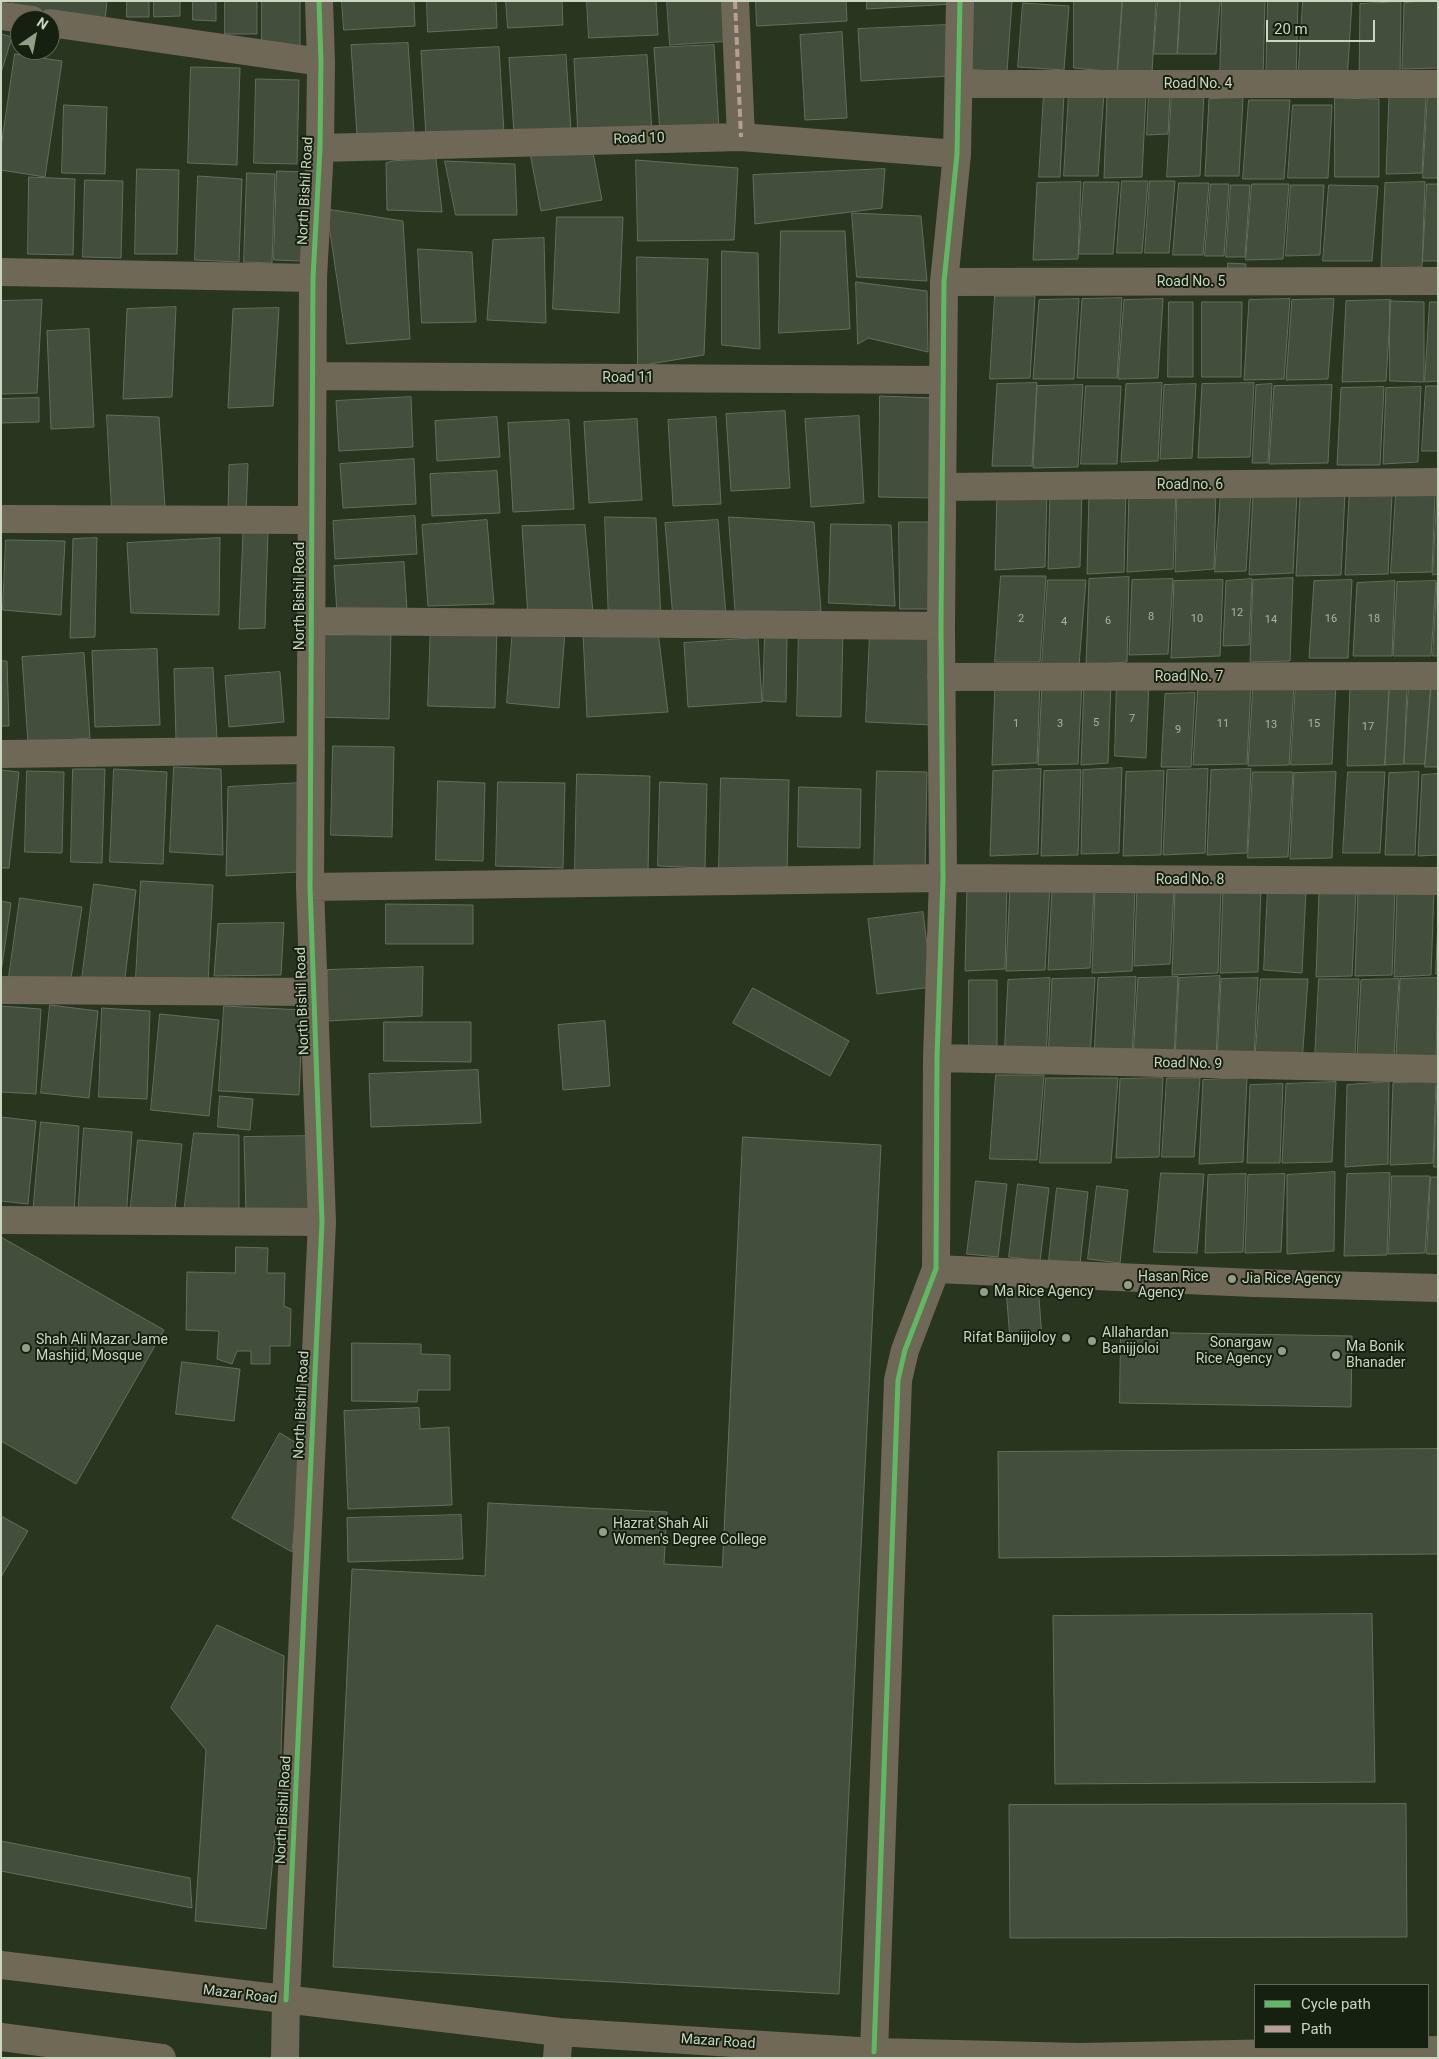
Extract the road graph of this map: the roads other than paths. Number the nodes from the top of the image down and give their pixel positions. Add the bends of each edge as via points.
1 (319, 1) edge
2 (735, 1) edge
3 (960, 1) edge
4 (60, 24) edge
5 (321, 62) junction
6 (959, 84) junction
7 (1438, 84) edge
8 (742, 137) junction
9 (320, 148) junction
10 (957, 154) junction
11 (1, 272) edge
12 (313, 278) junction
13 (1438, 281) edge
14 (944, 282) junction
15 (313, 376) junction
16 (944, 380) junction
17 (1438, 482) edge
18 (943, 487) junction
19 (1, 519) edge
20 (312, 520) junction
21 (312, 621) junction
22 (941, 626) junction
23 (1438, 676) edge
24 (941, 677) junction
25 (311, 750) junction
26 (1, 754) edge
27 (943, 878) junction
28 (1438, 882) edge
29 (310, 887) junction
30 (1, 990) edge
31 (314, 992) junction
32 (938, 1058) junction
33 (1438, 1069) edge
34 (1, 1220) edge
35 (322, 1222) junction
36 (936, 1269) junction
37 (1438, 1288) edge
38 (1, 1965) edge
39 (286, 2000) junction
40 (1, 2037) edge
41 (558, 2045) edge
42 (1438, 2050) edge
43 (874, 2052) junction
44 (152, 2057) edge
45 (285, 2058) edge

1 - 5 street, North Bishil Road
2 - 8 street
3 - 6 street
4 - 5 street
5 - 9 street, North Bishil Road
6 - 7 street, Road No. 4
6 - 10 street
8 - 9 street, Road 10
8 - 10 street, Road 10
9 - 12 street, North Bishil Road
10 - 14 street
11 - 12 street
12 - 15 street, North Bishil Road
13 - 14 street, Road No. 5
14 - 16 street
15 - 16 street, Road 11
15 - 20 street, North Bishil Road
16 - 18 street
17 - 18 street, Road no. 6
18 - 22 street
19 - 20 street
20 - 21 street, North Bishil Road
21 - 22 street
21 - 25 street, North Bishil Road
22 - 24 street
23 - 24 street, Road No. 7
24 - 27 street
25 - 26 street
25 - 29 street, North Bishil Road
27 - 28 street, Road No. 8
27 - 29 street, Road No. 8
27 - 32 street
29 - 31 street, North Bishil Road
30 - 31 street
31 - 35 street, North Bishil Road
32 - 33 street, Road No. 9
32 - 36 street
34 - 35 street
35 - 39 street, North Bishil Road
36 - 37 street
36 - 43 street via 905,1350 898,1380
38 - 39 main road, Mazar Road
39 - 41 main road, Mazar Road
39 - 45 main road
40 - 44 main road
41 - 43 main road, Mazar Road
42 - 43 main road, Mazar Road via 1080,2057

